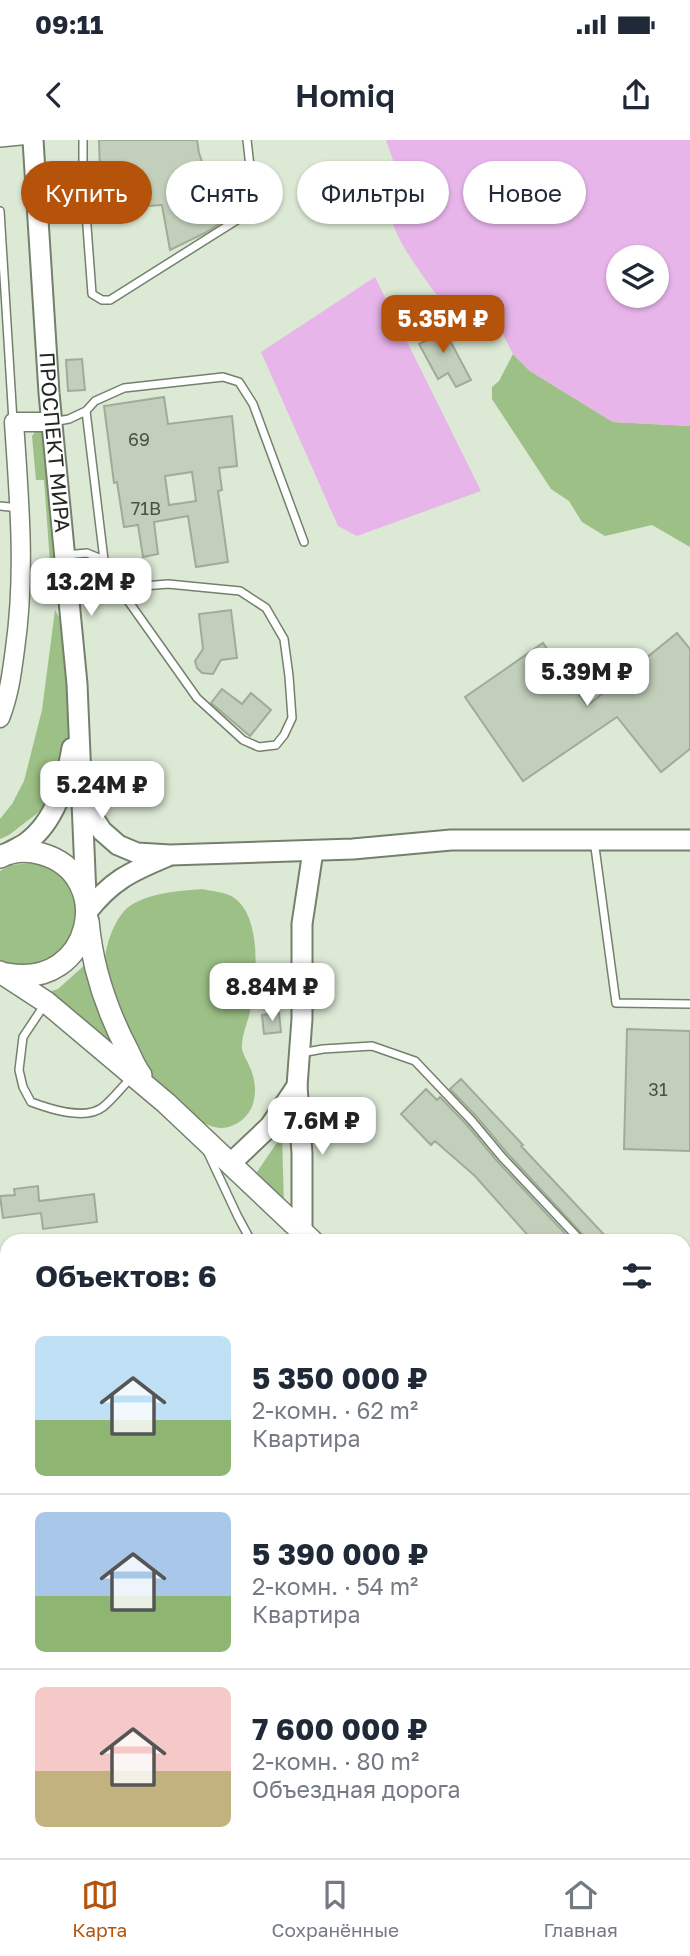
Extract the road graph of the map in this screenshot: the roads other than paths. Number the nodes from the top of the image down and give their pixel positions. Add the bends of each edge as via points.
1 (33, 140) edge
2 (83, 140) edge
3 (247, 140) edge
4 (0, 143) edge
5 (34, 161) edge
6 (83, 161) edge
7 (0, 211) edge
8 (38, 224) edge
9 (87, 224) edge
10 (86, 411) junction
11 (13, 422) junction
12 (51, 422) junction
13 (0, 506) edge
14 (20, 508) junction
15 (304, 542) dead end
16 (64, 555) junction
17 (104, 560) junction
18 (119, 588) junction
19 (77, 684) junction
20 (0, 718) edge
21 (81, 788) junction
22 (594, 839) junction
23 (690, 840) edge
24 (313, 851) junction
25 (2, 855) edge
26 (170, 855) junction
27 (87, 912) junction
28 (0, 971) edge
29 (46, 1002) junction
30 (690, 1004) edge
31 (301, 1054) junction
32 (134, 1075) junction
33 (297, 1086) junction
34 (166, 1102) junction
35 (201, 1136) junction
36 (231, 1163) junction
37 (247, 1234) edge
38 (305, 1234) edge
39 (307, 1234) edge
40 (574, 1234) edge

1 - 4 lane
1 - 5 main road, ПРОСПЕКТ МИРА
2 - 6 lane
3 - 9 lane via 254,202 247,213 110,300 92,294
7 - 11 lane
8 - 12 main road, ПРОСПЕКТ МИРА
10 - 12 lane
10 - 15 lane via 95,401 124,388 223,377 239,383 253,404
10 - 17 lane
11 - 12 street
11 - 14 street
12 - 16 main road, ПРОСПЕКТ МИРА
13 - 14 lane
14 - 20 street via 19,625
16 - 17 lane via 86,553
16 - 19 main road, ПРОСПЕКТ МИРА
17 - 18 lane
18 - 18 lane via 197,698 243,740 259,747 276,745 292,718 289,676 284,639 266,608 240,592 168,584
19 - 21 main road, ПРОСПЕКТ МИРА
19 - 25 main road via 73,743 53,812 27,842
21 - 26 main road via 102,831 118,845 137,853
21 - 27 main road, ПРОСПЕКТ МИРА
22 - 23 main road
22 - 24 main road via 451,841
22 - 30 lane via 616,1003
24 - 26 main road
24 - 31 main road via 302,924
25 - 27 main road via 35,852 67,868 83,891
26 - 27 main road via 108,887
27 - 28 main road via 76,949 57,967 33,976
27 - 34 main road, ПРОСПЕКТ МИРА via 96,967 119,1035 138,1071
28 - 29 main road
29 - 32 main road
29 - 32 lane via 23,1037 19,1070 31,1102 66,1113 87,1113 100,1109
31 - 33 main road
31 - 40 lane via 372,1046 415,1061
32 - 34 main road
33 - 36 main road via 270,1126
33 - 39 main road
34 - 35 main road
35 - 36 main road
35 - 37 lane
36 - 38 main road

